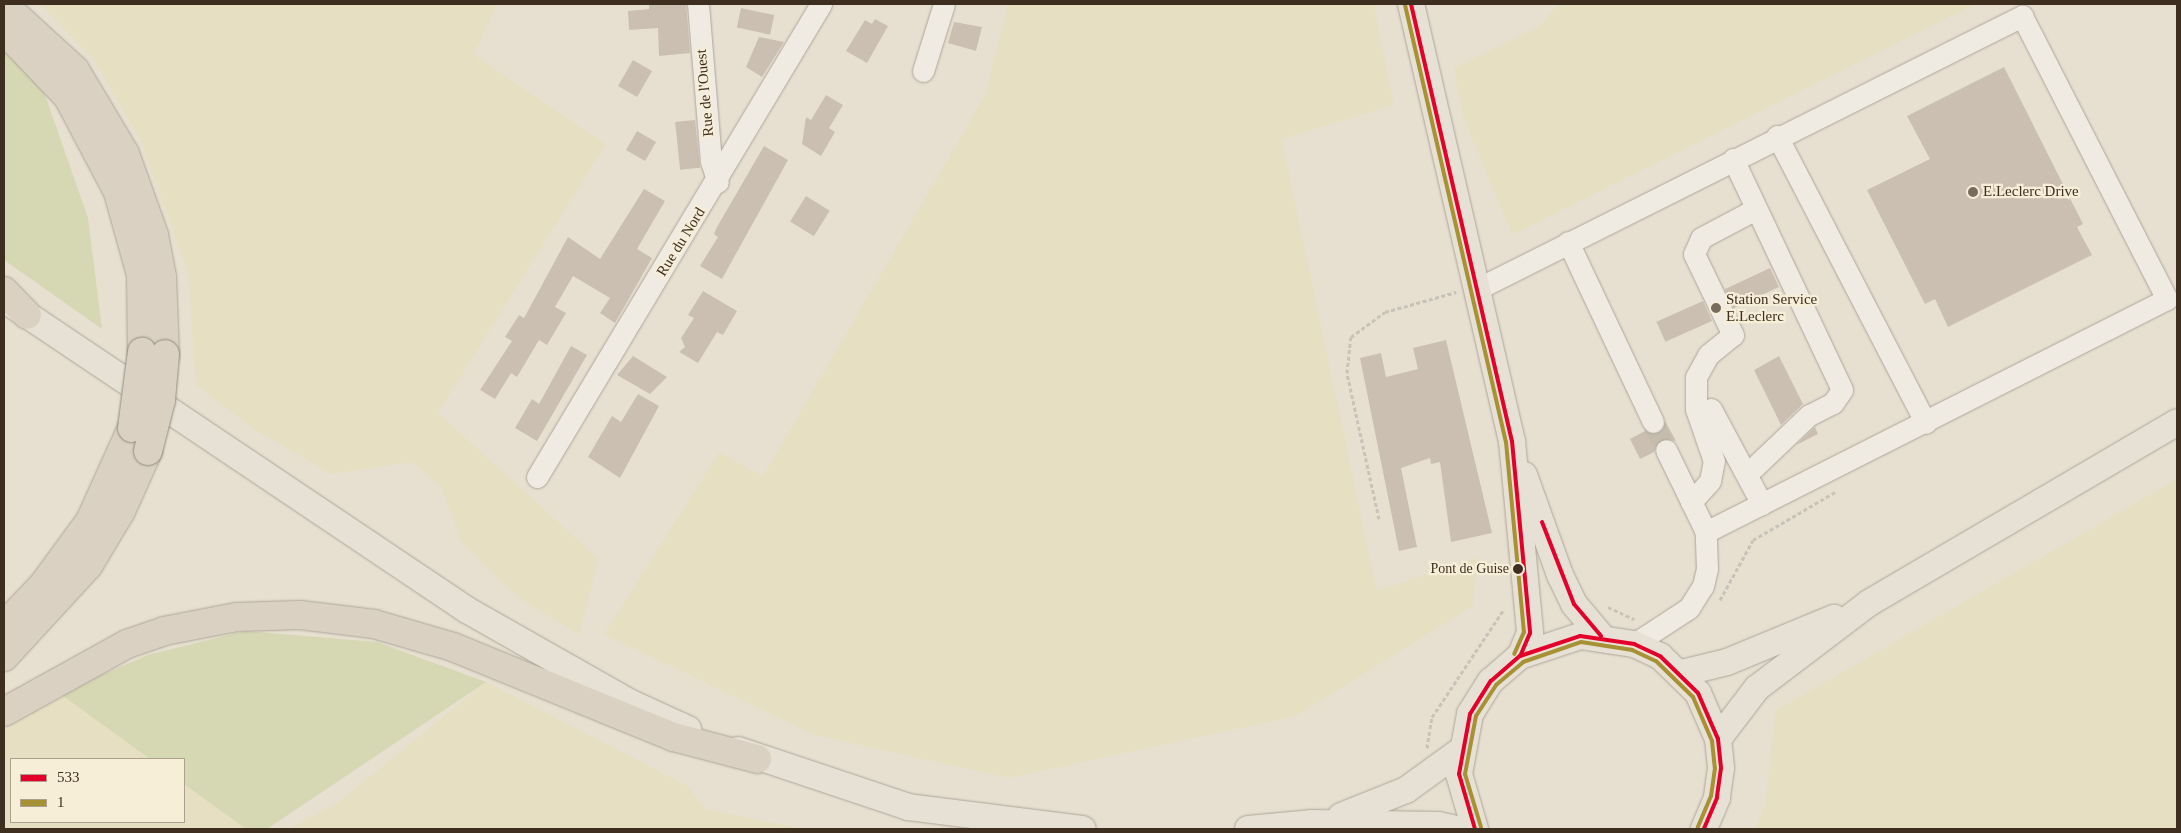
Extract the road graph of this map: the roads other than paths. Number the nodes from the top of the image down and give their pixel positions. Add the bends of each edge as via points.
1 (698, 4) edge
2 (821, 4) edge
3 (944, 4) edge
4 (1411, 4) edge
5 (4, 5) edge
6 (4, 30) edge
7 (923, 70) dead end
8 (1777, 136) junction
9 (1732, 159) junction
10 (718, 182) junction
11 (1756, 209) junction
12 (1568, 242) junction
13 (1476, 289) junction
14 (4, 292) edge
15 (4, 299) edge
16 (26, 315) junction
17 (154, 353) junction
18 (1696, 377) junction
19 (1653, 422) tunnel mouth
20 (2177, 422) edge
21 (1926, 423) junction
22 (1512, 441) junction
23 (1666, 450) tunnel mouth
24 (1747, 474) junction
25 (537, 477) dead end
26 (1691, 502) junction
27 (1762, 504) junction
28 (1706, 532) junction
29 (1869, 603) junction
30 (4, 626) edge
31 (1601, 636) junction
32 (1634, 644) junction
33 (1520, 656) junction
34 (4, 657) edge
35 (1682, 673) junction
36 (4, 712) edge
37 (1718, 739) junction
38 (1460, 751) junction
39 (757, 759) junction
40 (1311, 823) junction
41 (1083, 829) edge
42 (1248, 829) edge
43 (1457, 829) edge
44 (1476, 829) edge
45 (1704, 829) edge

1 - 10 street, Rue de l'Ouest via 711,161
2 - 10 street, Rue du Nord
3 - 7 street
4 - 13 main road
5 - 17 highway via 75,70 125,154 154,235 162,277
6 - 17 highway via 68,97 118,192 141,275
8 - 9 street
8 - 21 street
8 - 21 street via 2022,16 2167,299
9 - 11 street
9 - 12 street
10 - 25 street, Rue du Nord
11 - 18 street via 1701,238 1694,254 1733,335 1708,355
11 - 24 street via 1842,390 1833,403 1809,415
12 - 13 street
12 - 19 street
13 - 22 main road
14 - 16 highway
15 - 16 main road
16 - 39 main road via 467,610 629,702
17 - 30 highway, bridge via 132,428 90,520 43,585
17 - 34 highway, bridge via 161,400 148,451 121,511 88,566
18 - 24 street via 1735,461
18 - 26 street via 1696,408 1714,461 1710,481
20 - 29 main road
21 - 27 street
22 - 31 main road via 1560,575 1574,604
22 - 33 main road via 1530,632
23 - 26 street
24 - 27 street
26 - 28 street
27 - 28 street
28 - 32 street via 1704,586 1689,608
29 - 35 main road via 1727,662
29 - 37 main road via 1756,688
31 - 32 main road
31 - 33 main road via 1559,640
32 - 35 main road
33 - 38 main road via 1486,689 1470,714
35 - 37 main road via 1706,707
36 - 39 highway via 127,644 164,631 237,617 300,615 374,624 453,646 674,737
37 - 45 main road via 1717,798
38 - 40 main road via 1426,778 1366,809
38 - 44 main road via 1462,795
39 - 41 main road via 908,807
40 - 42 main road
40 - 43 main road via 1438,825

